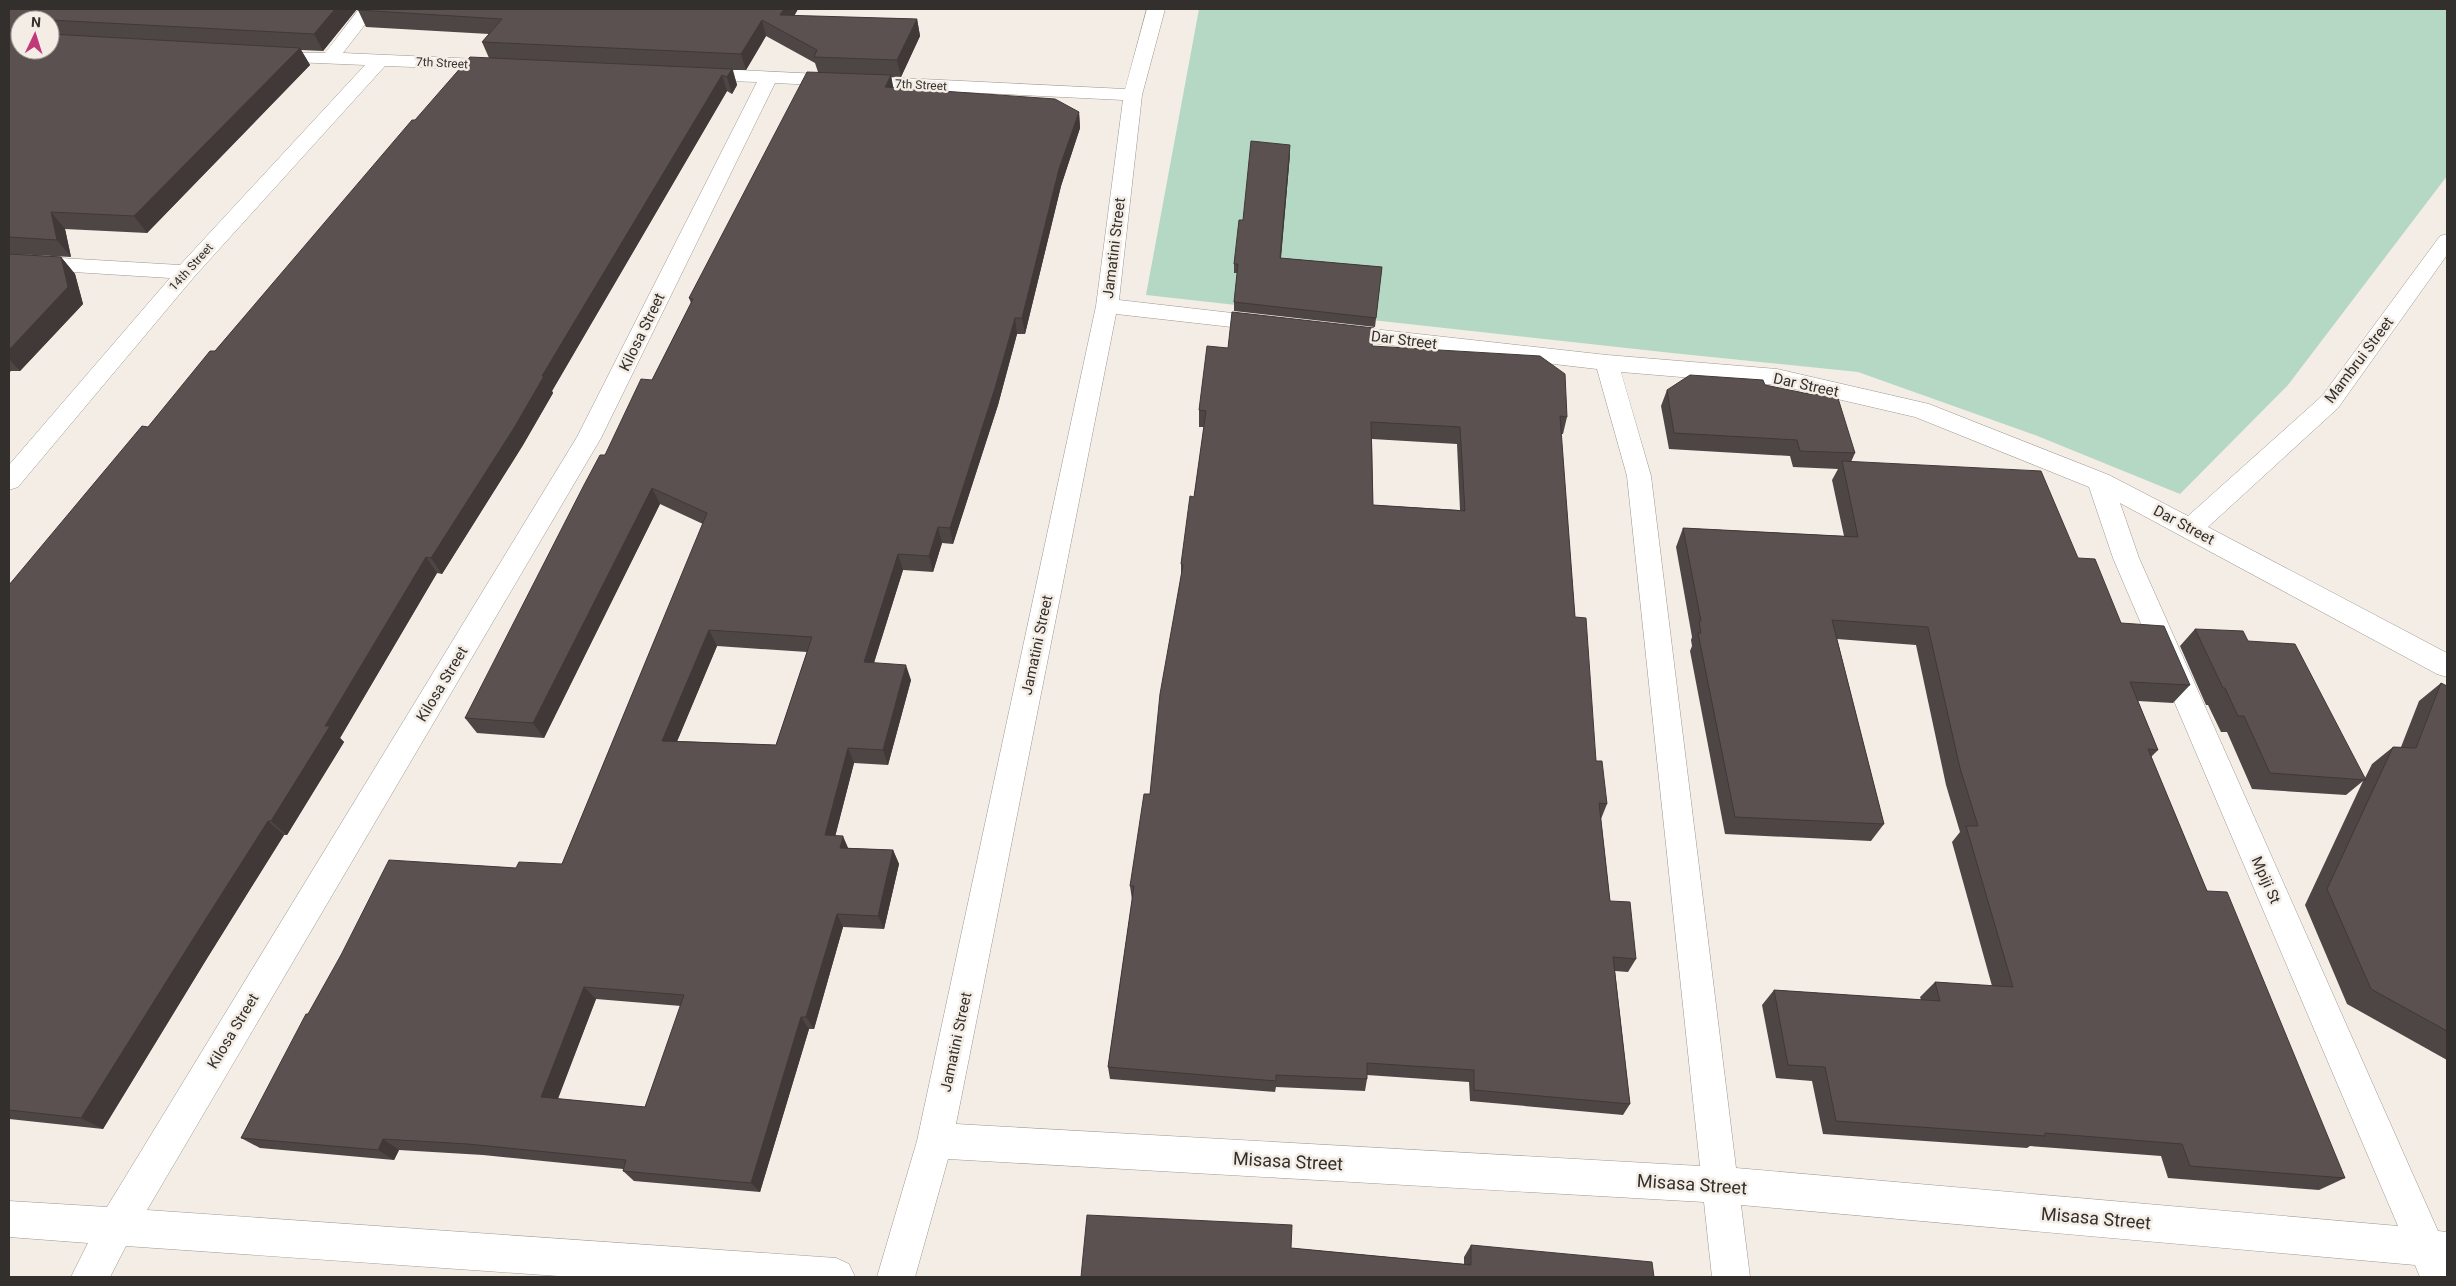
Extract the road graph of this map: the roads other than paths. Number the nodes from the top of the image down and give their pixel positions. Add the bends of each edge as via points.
1 (368, 9) edge
2 (1156, 9) edge
3 (252, 55) edge
4 (330, 59) junction
5 (380, 60) junction
6 (520, 66) edge
7 (679, 73) edge
8 (769, 77) junction
9 (1133, 95) junction
10 (2447, 240) edge
11 (9, 261) edge
12 (186, 272) junction
13 (1107, 306) junction
14 (1607, 363) junction
15 (9, 481) edge
16 (2100, 481) junction
17 (2191, 528) junction
18 (2447, 666) edge
19 (936, 1141) junction
20 (1719, 1185) junction
21 (9, 1219) edge
22 (116, 1227) junction
23 (2437, 1258) edge
24 (90, 1277) edge
25 (836, 1277) edge
26 (896, 1277) edge
27 (1731, 1277) edge

1 - 4 street
2 - 9 street, Jamatini Street
3 - 4 street, 7th Street
4 - 5 street, 7th Street
5 - 6 street, 7th Street
5 - 12 street, 14th Street
7 - 8 street, 7th Street
8 - 9 street, 7th Street
8 - 22 street, Kilosa Street via 589,438
9 - 13 street, Jamatini Street
10 - 17 street, Mambrui Street via 2330,402
11 - 12 street
12 - 15 street, 14th Street
13 - 14 street, Dar Street
13 - 19 street, Jamatini Street
14 - 16 street, Dar Street via 1777,377 1921,410
14 - 20 street via 1639,476
16 - 17 street, Dar Street
16 - 23 street, Mpiji St via 2126,558
17 - 18 street, Dar Street
19 - 20 street, Misasa Street
19 - 26 street, Jamatini Street
20 - 23 street, Misasa Street
20 - 27 street
21 - 22 street
22 - 24 street, Kilosa Street
22 - 25 street

